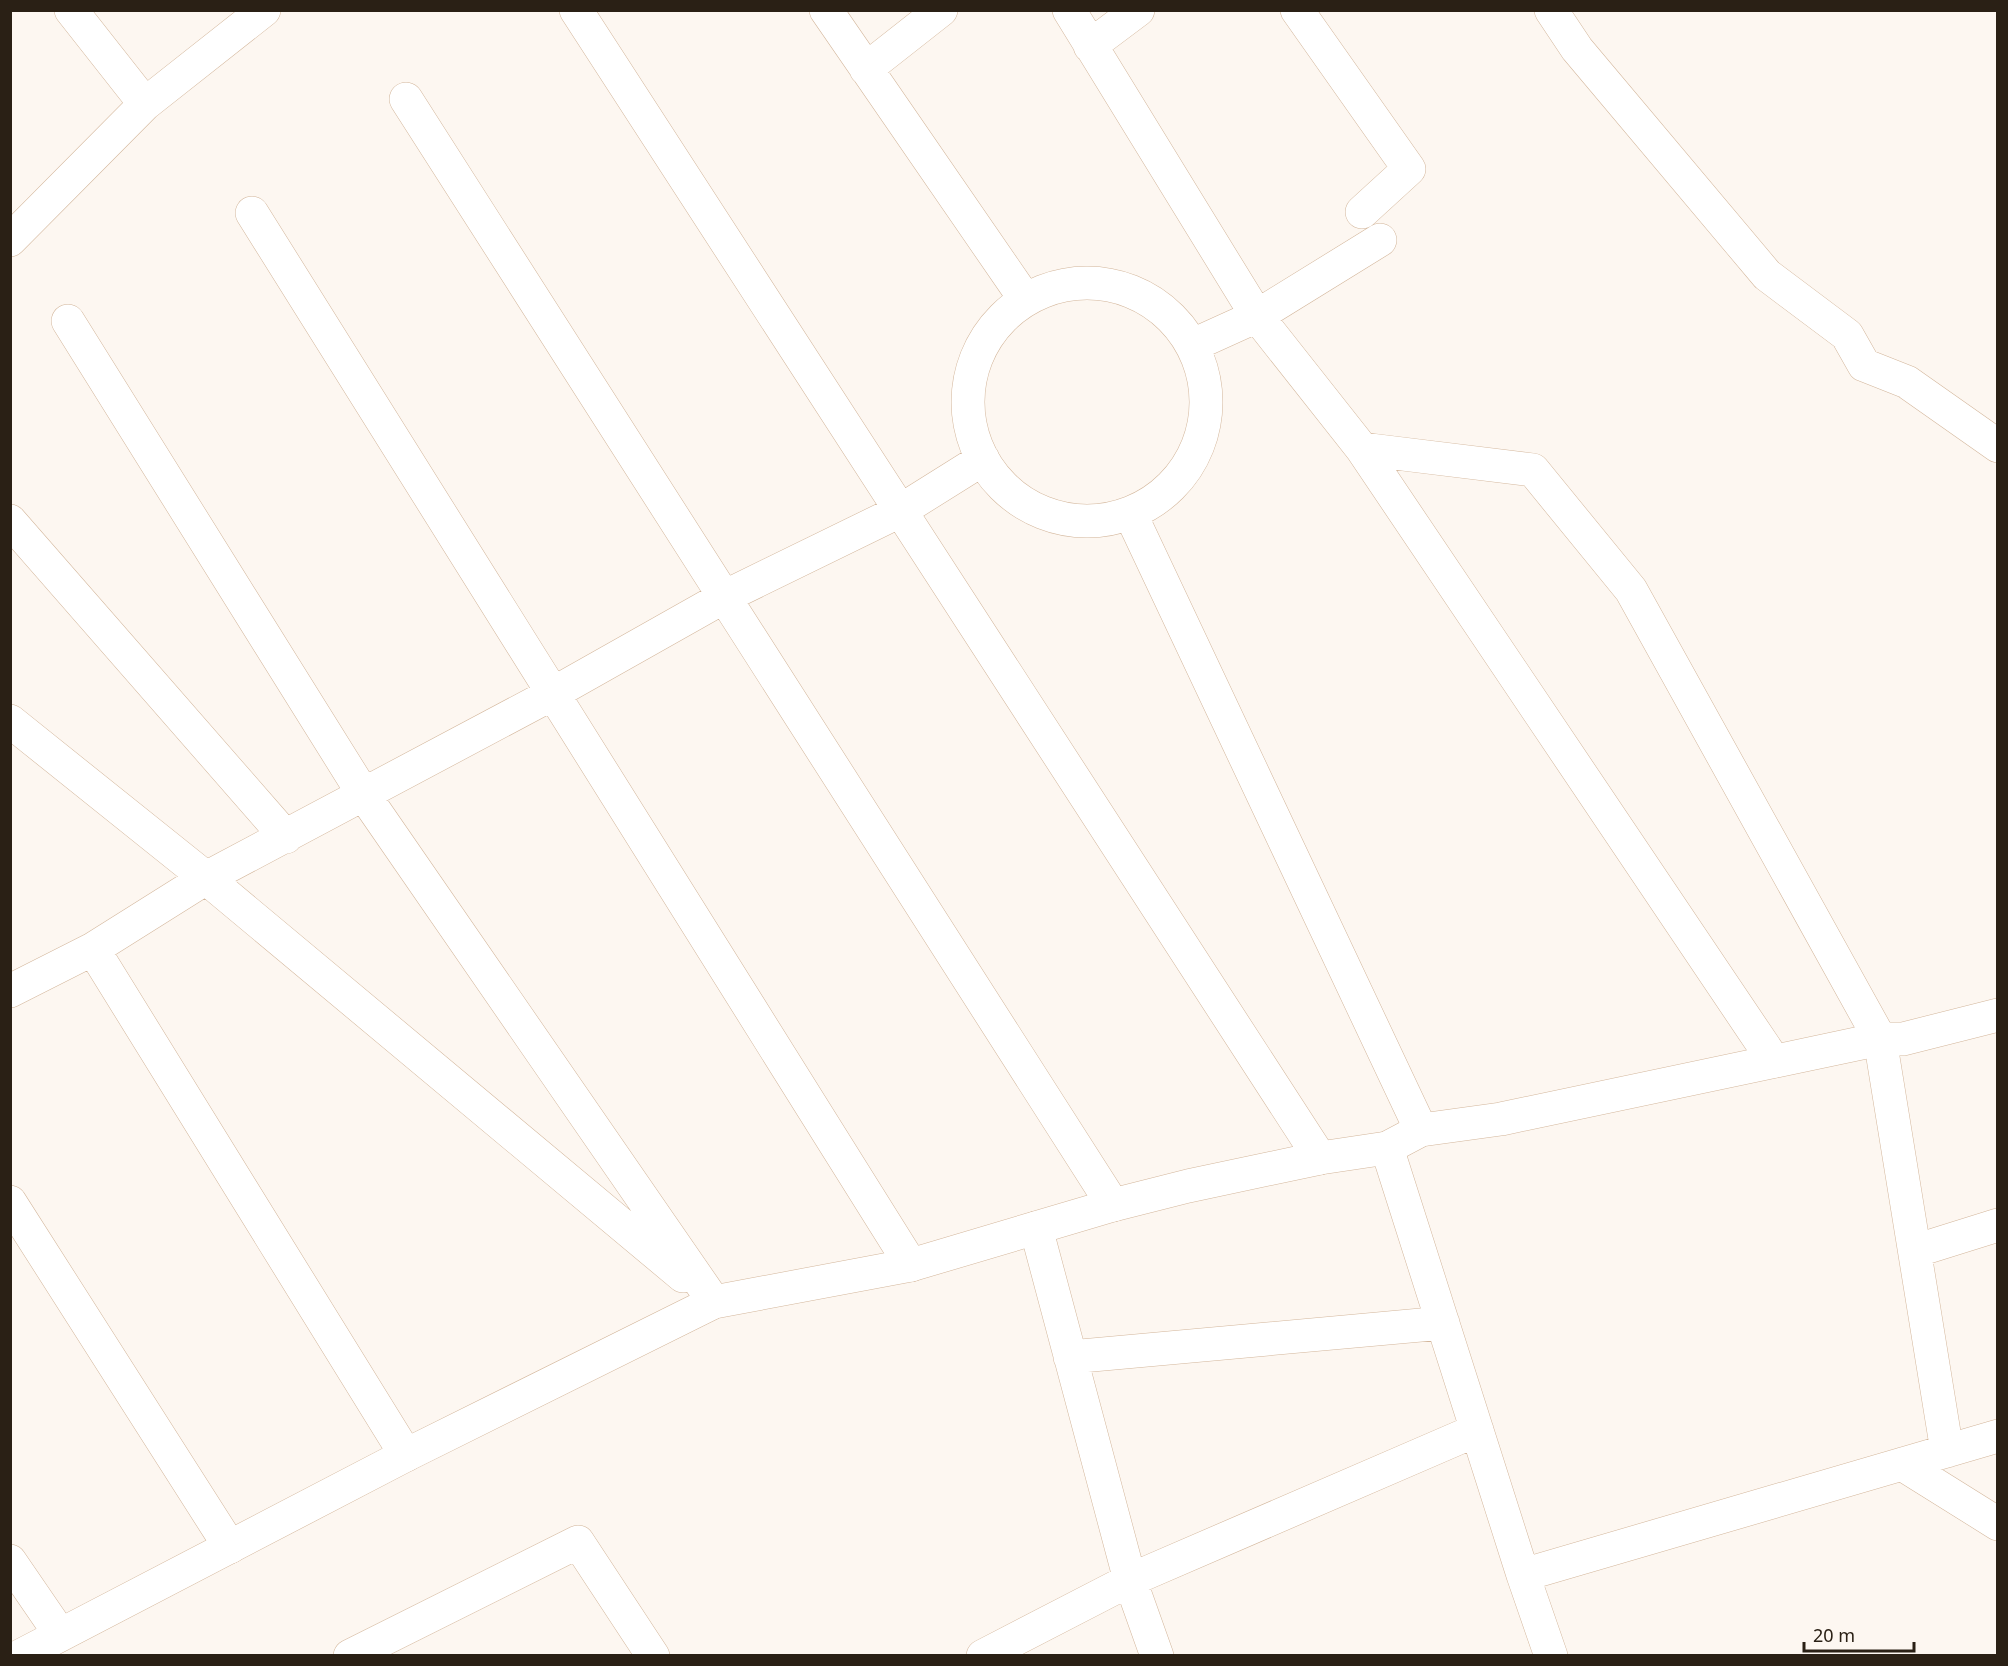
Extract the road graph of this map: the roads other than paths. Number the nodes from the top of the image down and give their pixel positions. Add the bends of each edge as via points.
1 (71, 10) edge
2 (264, 10) edge
3 (576, 10) edge
4 (826, 10) edge
5 (941, 10) edge
6 (1069, 10) edge
7 (1138, 10) edge
8 (1297, 10) edge
9 (1551, 10) edge
10 (1090, 46) junction
11 (866, 69) junction
12 (406, 99) dead end
13 (145, 104) junction
14 (1362, 212) dead end
15 (252, 213) dead end
16 (10, 240) edge
17 (1380, 240) dead end
18 (1025, 299) junction
19 (1257, 316) junction
20 (68, 321) dead end
21 (1193, 345) junction
22 (1998, 446) edge
23 (1362, 449) junction
24 (984, 459) junction
25 (900, 511) junction
26 (1130, 513) junction
27 (10, 521) edge
28 (724, 597) junction
29 (552, 694) junction
30 (10, 721) edge
31 (364, 795) junction
32 (286, 837) junction
33 (206, 878) junction
34 (93, 949) junction
35 (10, 991) edge
36 (1998, 1016) edge
37 (1880, 1038) junction
38 (1774, 1061) junction
39 (1421, 1130) junction
40 (1387, 1148) junction
41 (1320, 1158) junction
42 (10, 1202) edge
43 (1113, 1205) junction
44 (1998, 1225) edge
45 (1036, 1228) junction
46 (1915, 1251) junction
47 (911, 1265) junction
48 (714, 1302) junction
49 (1443, 1323) junction
50 (1070, 1356) junction
51 (1477, 1430) junction
52 (1998, 1436) edge
53 (1947, 1451) junction
54 (406, 1455) junction
55 (1902, 1464) junction
56 (1998, 1524) edge
57 (231, 1547) junction
58 (10, 1561) edge
59 (1522, 1575) junction
60 (1130, 1580) junction
61 (60, 1634) junction
62 (20, 1656) edge
63 (350, 1656) edge
64 (652, 1656) edge
65 (983, 1656) edge
66 (1157, 1656) edge
67 (1551, 1656) edge

1 - 13 street
2 - 13 street
3 - 25 street
4 - 11 street
5 - 11 street
6 - 10 street
7 - 10 street
8 - 14 street via 1409,169
9 - 22 street via 1577,49 1767,275 1847,335 1864,365 1906,382
10 - 19 street
11 - 18 street
12 - 28 street
13 - 16 street
15 - 29 street
17 - 19 street
18 - 21 street via 1061,285 1100,283 1138,293 1170,315
18 - 24 street via 995,325 975,358 967,396 972,435
19 - 21 street
19 - 23 street
20 - 31 street
21 - 26 street via 1206,383 1205,424 1191,462 1165,493
23 - 37 street via 1533,470 1631,590
23 - 38 street
24 - 25 street
24 - 26 street via 988,470 1016,497 1050,515 1090,521
25 - 28 street
25 - 41 street
26 - 39 street
27 - 32 street
28 - 29 street
28 - 43 street
29 - 31 street
29 - 47 street
30 - 33 street
31 - 32 street
31 - 48 street
32 - 33 street
33 - 34 street
33 - 48 street
34 - 35 street
34 - 54 street
36 - 37 street via 1903,1039
37 - 38 street
37 - 46 street
38 - 39 street via 1501,1119
39 - 40 street
40 - 41 street
40 - 49 street
41 - 43 street
42 - 57 street
43 - 45 street
44 - 46 street
45 - 47 street
45 - 50 street
46 - 53 street
47 - 48 street
48 - 54 street
49 - 50 street
49 - 51 street
50 - 60 street
51 - 59 street
51 - 60 street
52 - 53 street
53 - 55 street
54 - 57 street
55 - 56 street
55 - 59 street
57 - 61 street
58 - 61 street
59 - 67 street
60 - 65 street
60 - 66 street
61 - 62 street
63 - 64 street via 578,1542

